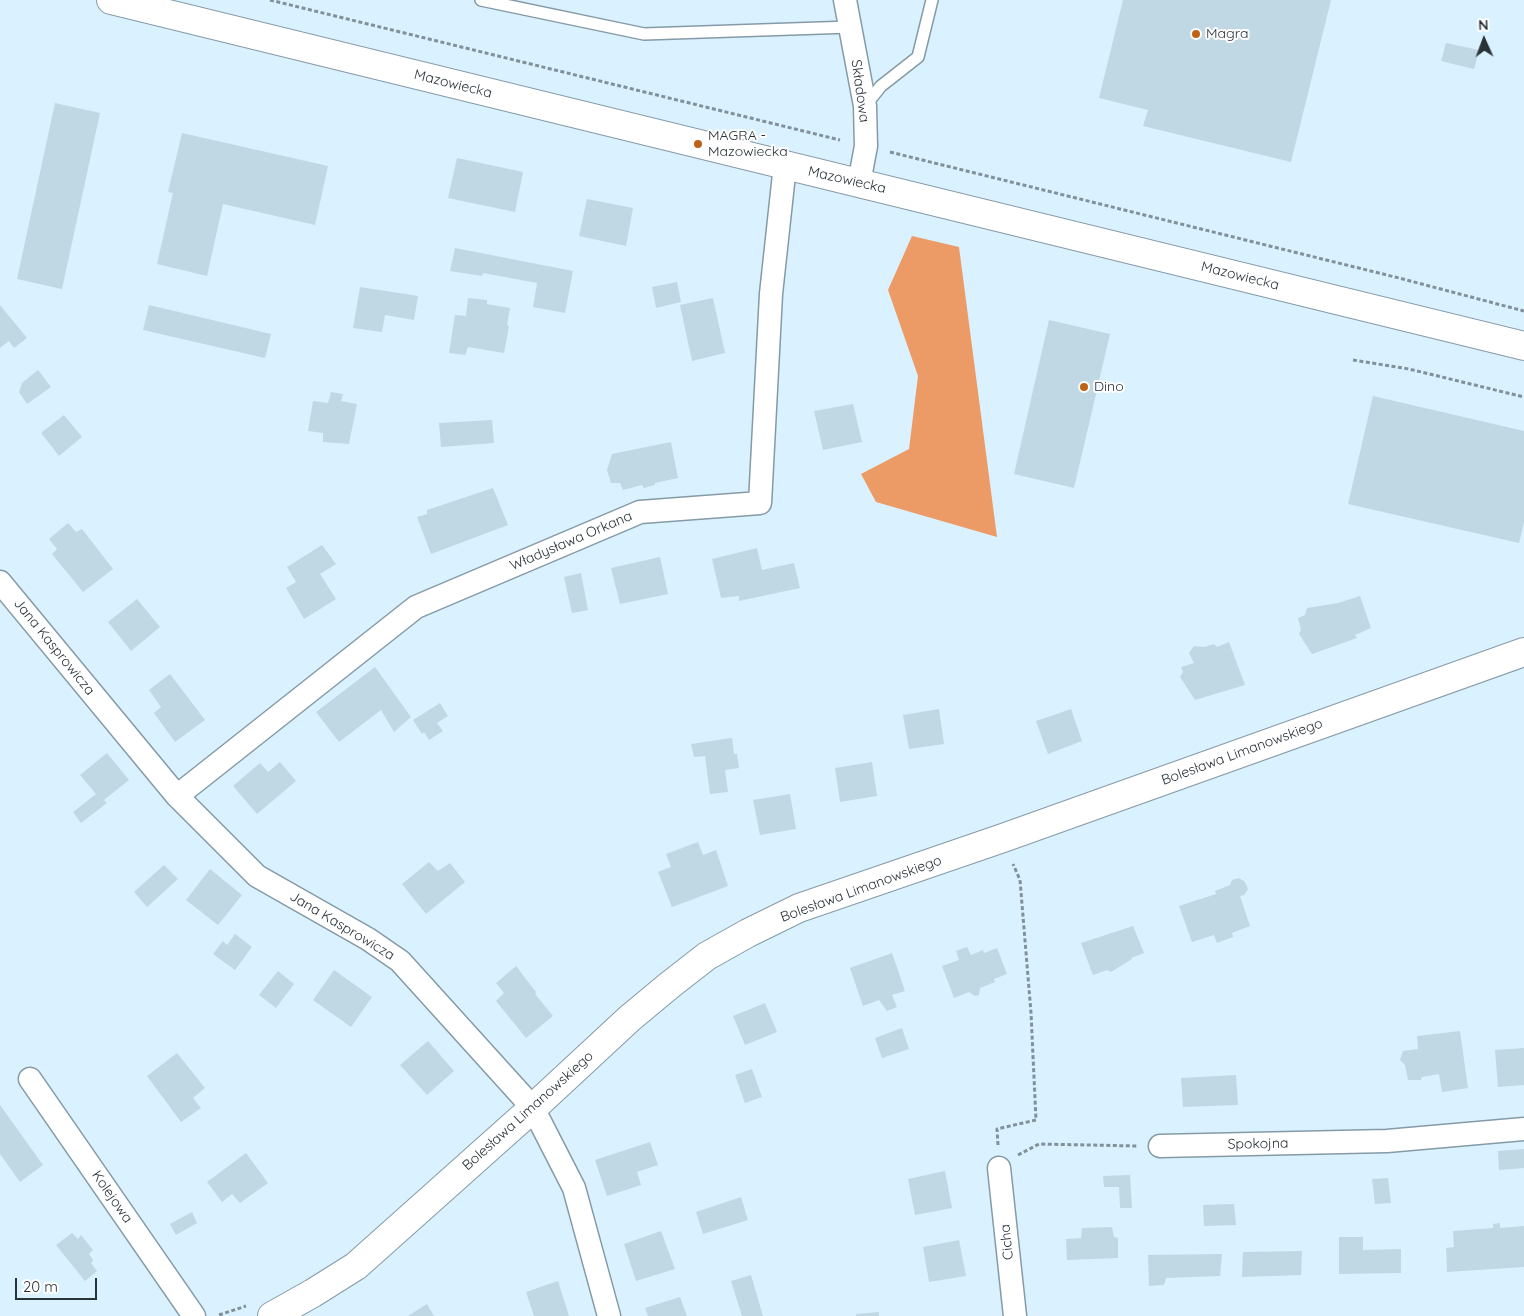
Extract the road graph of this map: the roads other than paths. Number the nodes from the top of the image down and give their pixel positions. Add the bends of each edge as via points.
1 (111, 0) edge
2 (482, 0) edge
3 (845, 0) edge
4 (932, 0) edge
5 (850, 27) junction
6 (865, 106) junction
7 (785, 165) junction
8 (859, 183) junction
9 (1524, 346) edge
10 (0, 582) edge
11 (1524, 652) edge
12 (177, 796) junction
13 (30, 1079) dead end
14 (533, 1108) junction
15 (1524, 1129) edge
16 (1160, 1146) road end
17 (999, 1168) road end
18 (263, 1309) edge
19 (204, 1314) edge
20 (610, 1316) edge
21 (1015, 1316) edge

1 - 7 main road, Mazowiecka
2 - 5 lane via 644,34
3 - 5 street, Składowa
4 - 6 lane via 918,57 881,86
5 - 6 street, Składowa
6 - 8 street, Składowa via 866,146
7 - 8 main road, Mazowiecka
7 - 12 street, Władysława Orkana via 771,294 760,503 640,512 416,607
8 - 9 main road, Mazowiecka
10 - 12 street, Jana Kasprowicza
11 - 14 main road, Bolesława Limanowskiego via 799,908 707,956 630,1018
12 - 14 street, Jana Kasprowicza via 257,876 368,938 400,961
13 - 19 street, Kolejowa
14 - 18 main road, Bolesława Limanowskiego via 356,1266 313,1293
14 - 20 street, Jana Kasprowicza via 574,1188
15 - 16 street, Spokojna via 1387,1140
17 - 21 street, Cicha

